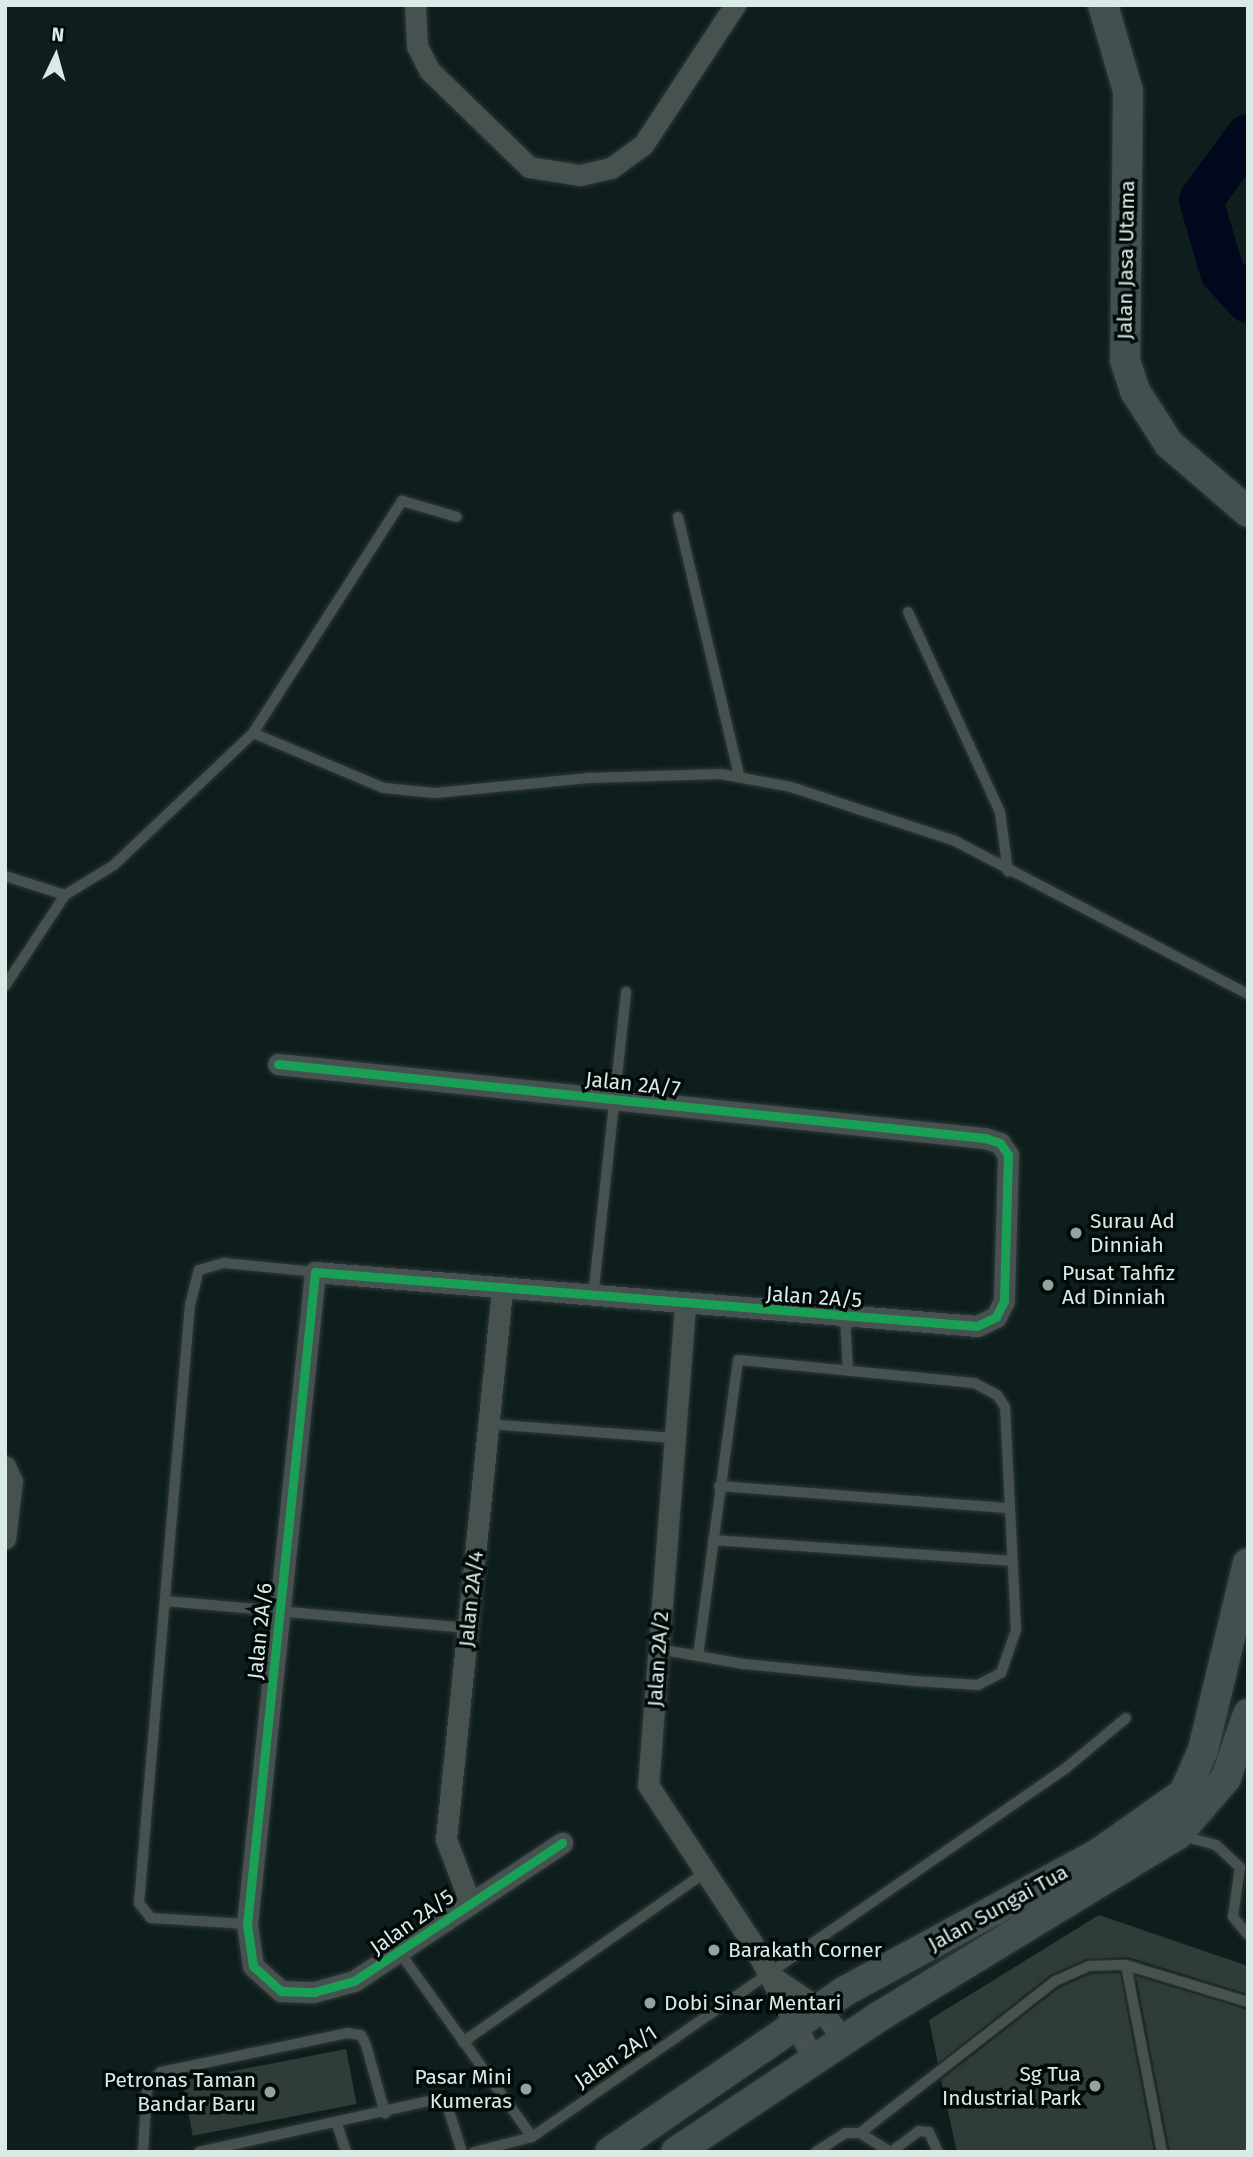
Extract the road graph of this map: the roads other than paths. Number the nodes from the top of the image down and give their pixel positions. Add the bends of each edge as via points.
1 (415, 5) edge
2 (735, 5) edge
3 (1103, 5) edge
4 (1248, 512) edge
5 (457, 517) dead end
6 (678, 517) dead end
7 (908, 612) dead end
8 (253, 733) junction
9 (739, 776) junction
10 (1009, 871) junction
11 (5, 876) edge
12 (65, 895) junction
13 (5, 986) edge
14 (626, 992) dead end
15 (1248, 994) edge
16 (278, 1065) dead end
17 (614, 1100) junction
18 (315, 1272) junction
19 (502, 1291) junction
20 (593, 1297) junction
21 (685, 1306) junction
22 (845, 1317) junction
23 (977, 1326) joint
24 (848, 1370) junction
25 (488, 1424) junction
26 (674, 1438) junction
27 (5, 1466) edge
28 (719, 1486) junction
29 (1006, 1508) junction
30 (5, 1539) edge
31 (713, 1540) junction
32 (1010, 1561) junction
33 (1248, 1563) edge
34 (165, 1601) junction
35 (280, 1613) junction
36 (468, 1628) junction
37 (659, 1649) junction
38 (698, 1654) junction
39 (1248, 1714) edge
40 (1126, 1718) dead end
41 (1177, 1835) junction
42 (562, 1843) dead end
43 (707, 1871) junction
44 (470, 1903) junction
45 (247, 1924) junction
46 (1248, 1936) edge
47 (400, 1953) junction
48 (1126, 1965) junction
49 (771, 1976) junction
50 (269, 1987) joint
51 (1248, 2002) edge
52 (820, 2009) junction
53 (794, 2027) junction
54 (844, 2040) junction
55 (463, 2042) junction
56 (814, 2060) junction
57 (385, 2113) junction
58 (337, 2124) junction
59 (860, 2133) junction
60 (532, 2137) junction
61 (143, 2152) edge
62 (200, 2152) edge
63 (346, 2152) edge
64 (462, 2152) edge
65 (474, 2152) edge
66 (610, 2152) edge
67 (676, 2152) edge
68 (816, 2152) edge
69 (890, 2152) edge
70 (938, 2152) edge
71 (1162, 2152) edge

1 - 2 street via 417,46 430,71 529,167 580,175 611,168 643,145
3 - 4 main road, Jalan Jasa Utama via 1128,91 1125,360 1135,391 1169,444
5 - 8 lane via 410,500 396,507
6 - 9 lane
7 - 10 lane via 1000,812
8 - 9 lane via 384,788 435,793 587,778
8 - 12 lane via 114,866
9 - 10 lane via 955,841
10 - 15 lane
11 - 12 lane
12 - 13 lane
14 - 17 lane
16 - 17 street, Jalan 2A/7
17 - 20 lane
17 - 23 street, Jalan 2A/7 via 1000,1143 1008,1155 1004,1301 996,1317
18 - 19 street, Jalan 2A/5
18 - 34 lane via 223,1263 200,1270 190,1305
18 - 35 street, Jalan 2A/6
19 - 20 street, Jalan 2A/5
19 - 25 street, Jalan 2A/4
20 - 21 street, Jalan 2A/5
21 - 22 street, Jalan 2A/5
21 - 26 street, Jalan 2A/2
22 - 23 street, Jalan 2A/5
22 - 24 lane
24 - 28 lane via 738,1360
24 - 29 lane via 974,1383 997,1395 1005,1407
25 - 26 lane
25 - 36 street, Jalan 2A/4
26 - 37 street, Jalan 2A/2
27 - 30 street via 12,1481
28 - 29 lane
28 - 31 lane
29 - 32 lane
31 - 32 lane
31 - 38 lane
32 - 38 lane via 1016,1630 1001,1673 978,1685
33 - 52 main road, Jalan Sungai Tua via 1203,1750 1184,1793 1099,1853
34 - 35 lane
34 - 45 lane via 139,1903 151,1918
35 - 36 lane
35 - 45 street, Jalan 2A/6
36 - 44 street, Jalan 2A/4 via 446,1839
37 - 38 lane
37 - 43 street, Jalan 2A/2 via 648,1785
39 - 41 main road, Jalan Sungai Tua via 1226,1778
40 - 49 lane, Jalan 2A/1
41 - 46 lane via 1216,1845 1240,1867 1233,1917
41 - 54 main road, Jalan Sungai Tua
42 - 44 street, Jalan 2A/5
43 - 49 street, Jalan 2A/2
43 - 55 lane
44 - 47 street, Jalan 2A/5
45 - 50 street, Jalan 2A/6 via 253,1966
47 - 50 street, Jalan 2A/5 via 334,1988
47 - 55 lane
48 - 51 lane
48 - 59 lane via 1089,1966 1055,1981
48 - 71 lane
49 - 52 street, Jalan 2A/2
49 - 53 street, Jalan 2A/2
49 - 60 lane, Jalan 2A/1
52 - 53 main road, Jalan Sungai Tua
52 - 54 street, Jalan 2A/2
53 - 56 street, Jalan 2A/2
53 - 66 main road, Jalan Sungai Tua
54 - 56 main road, Jalan Sungai Tua
55 - 60 lane
56 - 67 main road, Jalan Sungai Tua
57 - 58 lane
57 - 61 lane via 366,2045 361,2035 348,2033 161,2072 147,2089
57 - 64 lane via 438,2099 447,2105
58 - 62 lane
58 - 63 lane
59 - 68 lane via 845,2133
59 - 69 lane
60 - 65 lane, Jalan 2A/1
69 - 70 lane via 919,2131 929,2132

